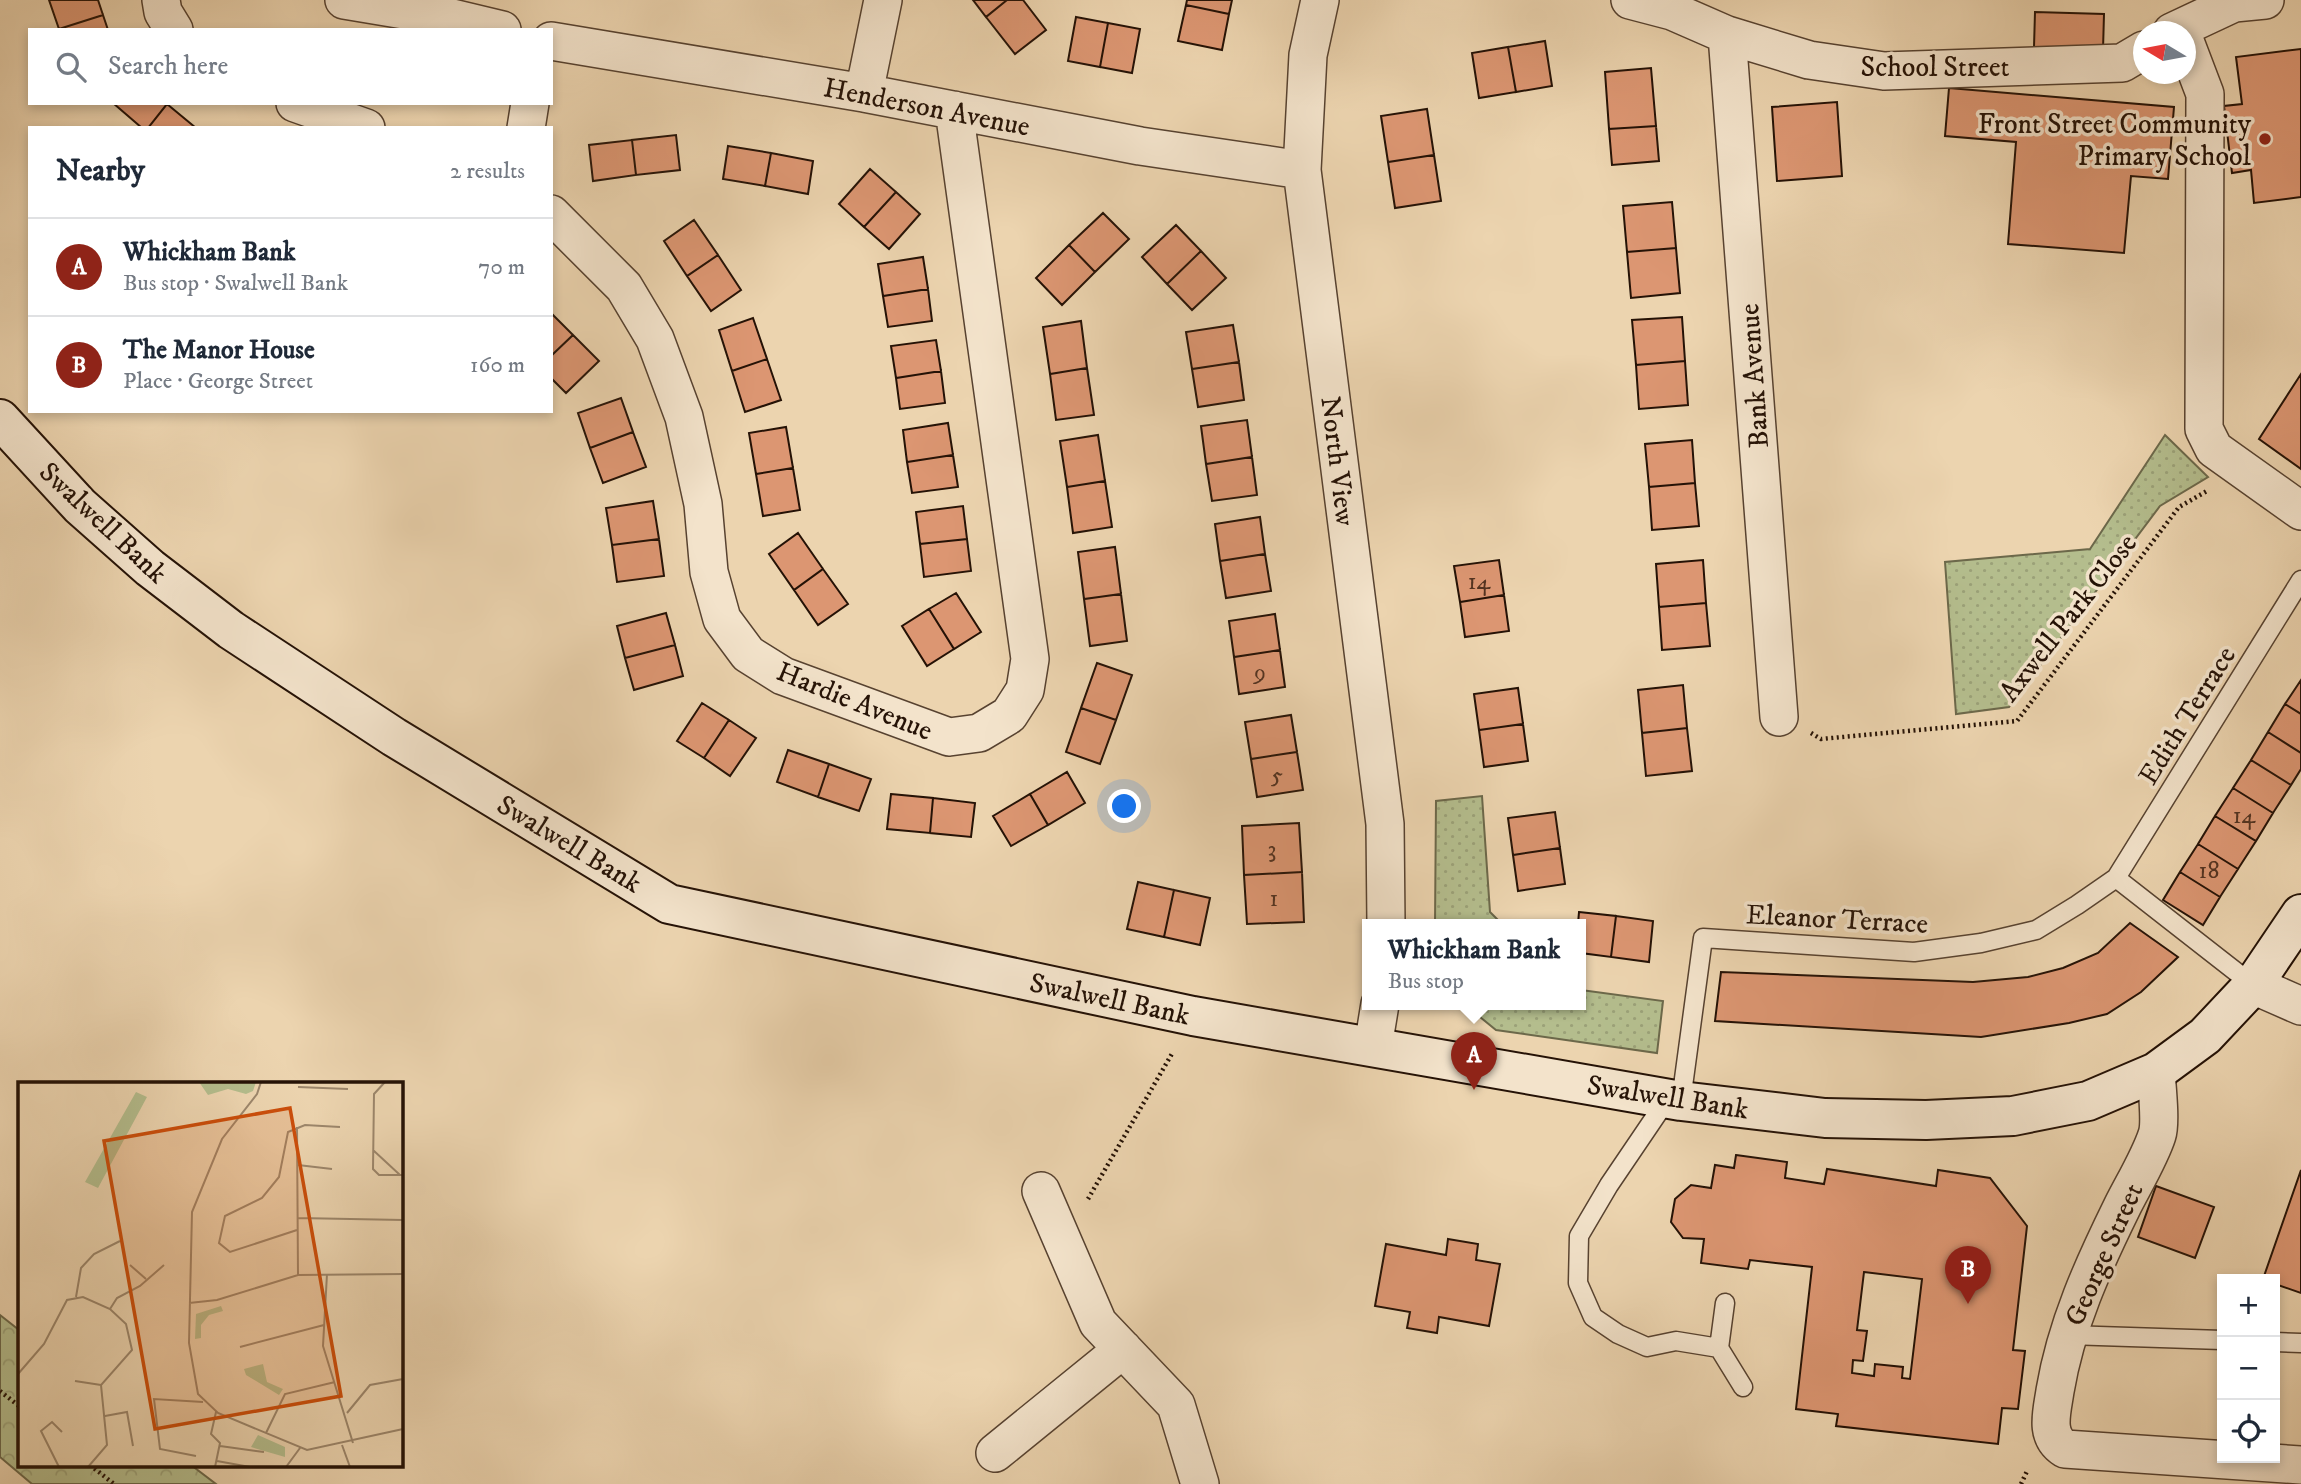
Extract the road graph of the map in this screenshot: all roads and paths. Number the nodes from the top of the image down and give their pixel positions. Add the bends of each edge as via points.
1 (161, 0) edge
2 (344, 0) edge
3 (883, 0) edge
4 (1320, 0) edge
5 (1630, 0) edge
6 (2264, 0) edge
7 (454, 9) edge
8 (2196, 25) edge
9 (173, 28) edge
10 (497, 28) edge
11 (1727, 35) junction
12 (553, 41) edge
13 (2133, 56) edge
14 (2196, 73) edge
15 (864, 93) junction
16 (301, 105) edge
17 (530, 105) edge
18 (954, 110) junction
19 (360, 126) edge
20 (526, 126) edge
21 (1302, 170) junction
22 (553, 216) edge
23 (0, 419) edge
24 (2243, 471) junction
25 (2301, 511) edge
26 (2301, 580) edge
27 (1779, 717) joint
28 (2116, 878) junction
29 (2301, 914) edge
30 (1386, 919) edge
31 (2253, 985) junction
32 (2301, 1006) edge
33 (1379, 1010) edge
34 (1194, 1016) junction
35 (1373, 1047) junction
36 (2156, 1072) junction
37 (1674, 1100) junction
38 (1041, 1191) dead end
39 (1063, 1242) junction
40 (1725, 1303) dead end
41 (2068, 1335) junction
42 (2217, 1340) edge
43 (2280, 1342) edge
44 (2301, 1343) edge
45 (1719, 1348) junction
46 (1123, 1349) junction
47 (1743, 1387) dead end
48 (0, 1391) edge
49 (18, 1405) edge
50 (995, 1453) dead end
51 (2301, 1465) edge
52 (91, 1466) edge
53 (114, 1484) edge
54 (1200, 1484) edge

1 - 9 street
2 - 7 street
3 - 15 street
4 - 21 street, North View via 1308,55
5 - 11 street, School Street via 1672,11
6 - 8 street via 2234,4
7 - 10 street
11 - 13 street, School Street via 1809,60 1884,71 2122,63
11 - 27 street, Bank Avenue
12 - 15 street, Henderson Avenue
14 - 24 street via 2205,94 2204,429 2214,449
15 - 18 street, Henderson Avenue
16 - 19 street
17 - 20 street
18 - 21 street, Henderson Avenue via 1140,146
18 - 22 street, Hardie Avenue via 1030,659 1025,690 1009,715 979,733 949,737 783,676 748,654 722,619 709,572 703,504 684,417 655,340 624,287
21 - 30 street, North View via 1385,824
23 - 34 main road, Swalwell Bank via 80,506 231,630 394,737 669,904
24 - 25 street
24 - 27 path, Axwell Park Close via 2179,506 2017,721 1821,739
26 - 28 lane, Edith Terrace
28 - 31 lane
28 - 37 lane, Eleanor Terrace via 2036,930 1981,943 1914,952 1703,938
29 - 31 main road, Swalwell Bank
31 - 32 street
31 - 36 main road, Swalwell Bank via 2205,1036
33 - 35 street
34 - 35 main road, Swalwell Bank
34 - 39 path
35 - 37 main road, Swalwell Bank
36 - 37 main road, Swalwell Bank via 2088,1101 2013,1116 1825,1118
36 - 41 street, George Street via 2158,1133 2090,1272
37 - 45 lane via 1609,1185 1579,1236 1577,1283 1593,1317 1618,1334 1647,1347 1676,1341
38 - 39 street
39 - 46 street via 1098,1322
40 - 45 lane
41 - 42 lane
41 - 51 street, George Street via 2050,1424 2057,1444
43 - 44 lane
45 - 47 lane
46 - 50 street
46 - 54 street via 1176,1405
48 - 49 path
52 - 53 path

